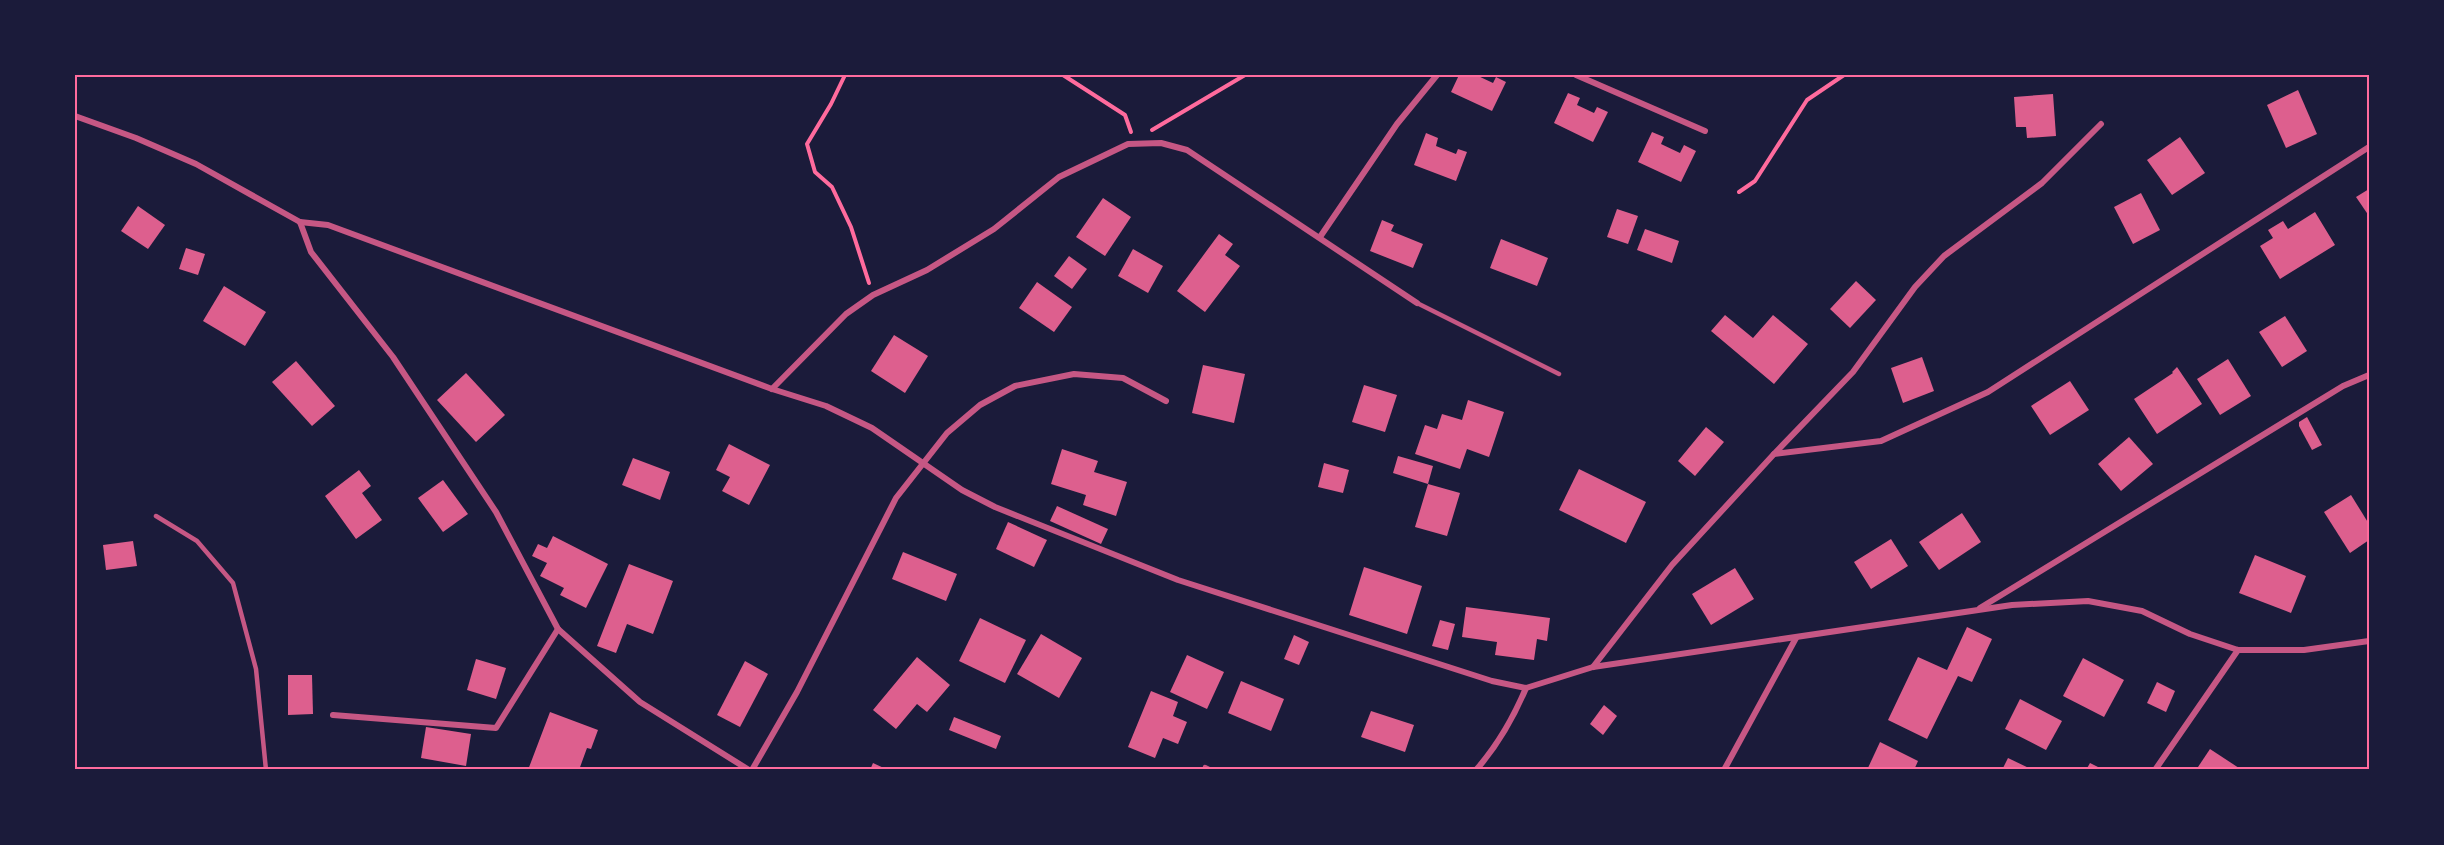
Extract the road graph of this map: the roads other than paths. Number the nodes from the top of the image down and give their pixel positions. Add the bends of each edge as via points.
1 (1437, 75) edge
2 (1576, 75) edge
3 (75, 116) edge
4 (2101, 124) dead end
5 (1705, 131) dead end
6 (2369, 147) edge
7 (300, 222) junction
8 (1320, 237) junction
9 (1417, 303) joint
10 (1559, 374) dead end
11 (2369, 375) edge
12 (772, 389) junction
13 (1166, 401) dead end
14 (1774, 454) junction
15 (923, 463) junction
16 (156, 516) dead end
17 (1977, 610) junction
18 (558, 629) junction
19 (1796, 638) junction
20 (2369, 641) edge
21 (2238, 650) junction
22 (1593, 667) junction
23 (1526, 688) junction
24 (333, 715) dead end
25 (1205, 767) dead end
26 (266, 770) edge
27 (751, 770) edge
28 (1211, 770) edge
29 (1476, 770) edge
30 (1724, 770) edge
31 (2155, 770) edge

1 - 8 street via 1397,124
2 - 5 street
3 - 7 street via 196,164
4 - 14 street via 2042,183 1944,256 1915,287 1853,372
6 - 14 street via 1988,392 1881,441
7 - 12 street via 328,225
7 - 18 street via 311,252 393,357 496,512
8 - 9 street
8 - 12 street via 1187,150 1161,143 1128,144 1059,177 994,229 927,270 873,295 846,314
9 - 10 lane
11 - 17 street via 2343,386
12 - 15 street via 826,406 872,428
13 - 15 street via 1123,378 1074,374 1015,386 980,405 947,434
14 - 22 street via 1672,565
15 - 23 street via 995,507 1178,580 1492,681
15 - 27 street via 896,498 797,692
16 - 26 lane via 197,541 233,584 256,669
17 - 19 street
17 - 21 street via 2088,601 2142,611 2190,634
18 - 24 street via 496,728
18 - 27 street via 639,702
19 - 22 street
19 - 30 street
20 - 21 street via 2304,650
21 - 31 street
22 - 23 street
23 - 29 street via 1494,750
25 - 28 lane

